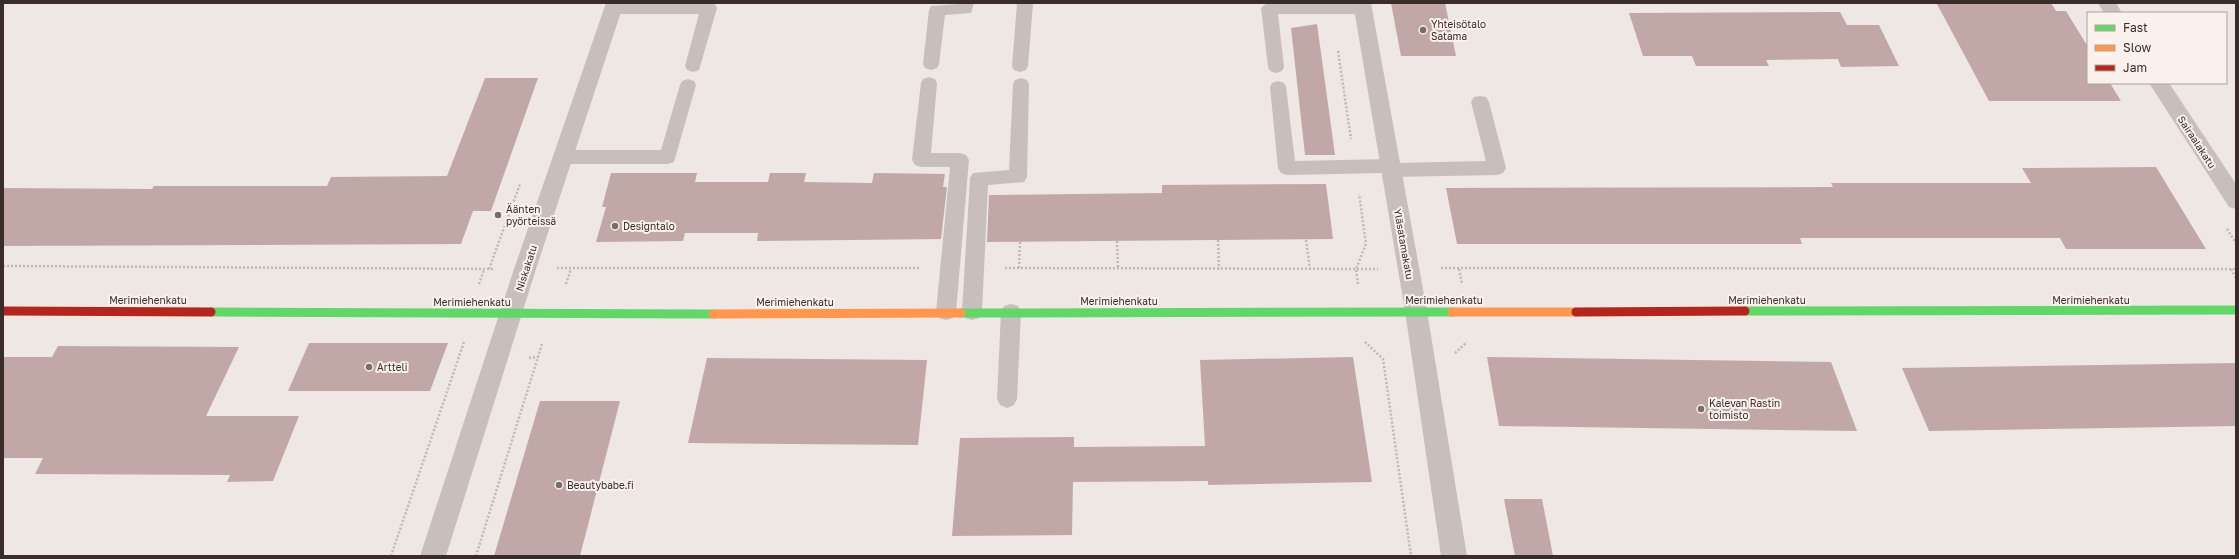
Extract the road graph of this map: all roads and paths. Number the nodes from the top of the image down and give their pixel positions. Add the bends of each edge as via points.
1 (966, 3) edge
2 (1025, 3) edge
3 (2107, 3) edge
4 (614, 5) edge
5 (1362, 5) edge
6 (1332, 8) junction
7 (2112, 12) edge
8 (931, 64) dead end
9 (693, 66) dead end
10 (1020, 66) dead end
11 (1276, 67) dead end
12 (929, 83) dead end
13 (1020, 84) dead end
14 (2160, 84) edge
15 (688, 85) dead end
16 (1278, 87) dead end
17 (1480, 102) dead end
18 (563, 157) junction
19 (1355, 167) junction
20 (1391, 168) junction
21 (2236, 201) edge
22 (1218, 240) dead end
23 (1306, 240) dead end
24 (1117, 241) dead end
25 (1020, 242) dead end
26 (3, 266) edge
27 (525, 268) junction
28 (950, 268) junction
29 (974, 268) junction
30 (1019, 268) junction
31 (1118, 268) junction
32 (1219, 269) junction
33 (1310, 269) junction
34 (1356, 269) junction
35 (1408, 269) junction
36 (2230, 269) junction
37 (2236, 269) edge
38 (2236, 278) edge
39 (2236, 310) edge
40 (3, 311) edge
41 (1416, 311) junction
42 (946, 312) junction
43 (972, 312) junction
44 (1011, 312) junction
45 (512, 313) junction
46 (1472, 337) dead end
47 (543, 338) dead end
48 (461, 340) dead end
49 (1452, 356) dead end
50 (1383, 359) dead end
51 (1007, 399) dead end
52 (391, 556) edge
53 (433, 556) edge
54 (476, 556) edge
55 (1411, 556) edge
56 (1454, 556) edge

1 - 8 lane via 965,9 937,10
2 - 10 lane
3 - 7 street
4 - 9 lane via 709,8
4 - 18 street, Niskakatu
5 - 6 lane
5 - 20 street, Yläsatamakatu
6 - 11 lane via 1269,8
6 - 19 path
12 - 28 lane via 921,160 960,160
13 - 29 lane via 1018,177 979,178
14 - 21 street, Sairaalakatu
15 - 18 lane via 668,157
16 - 19 lane via 1287,168
17 - 20 lane via 1497,168
18 - 27 street, Niskakatu
19 - 20 lane
19 - 34 path via 1366,244
20 - 35 street, Yläsatamakatu
22 - 32 path
23 - 33 path
24 - 31 path
25 - 30 path
26 - 27 path via 476,270
27 - 28 path
27 - 45 street, Niskakatu
28 - 42 lane
29 - 30 path
29 - 43 lane
30 - 31 path
31 - 32 path
32 - 33 path
33 - 34 path
34 - 35 path
35 - 36 path
35 - 41 street, Yläsatamakatu
36 - 37 path
36 - 38 path
39 - 41 street, Merimiehenkatu
40 - 45 street, Merimiehenkatu
41 - 44 street, Merimiehenkatu
41 - 56 street, Yläsatamakatu
42 - 43 street, Merimiehenkatu
42 - 45 street, Merimiehenkatu
43 - 44 street, Merimiehenkatu
44 - 51 lane
45 - 53 street, Niskakatu
46 - 49 path
47 - 54 path
48 - 52 path via 465,340
50 - 55 path

